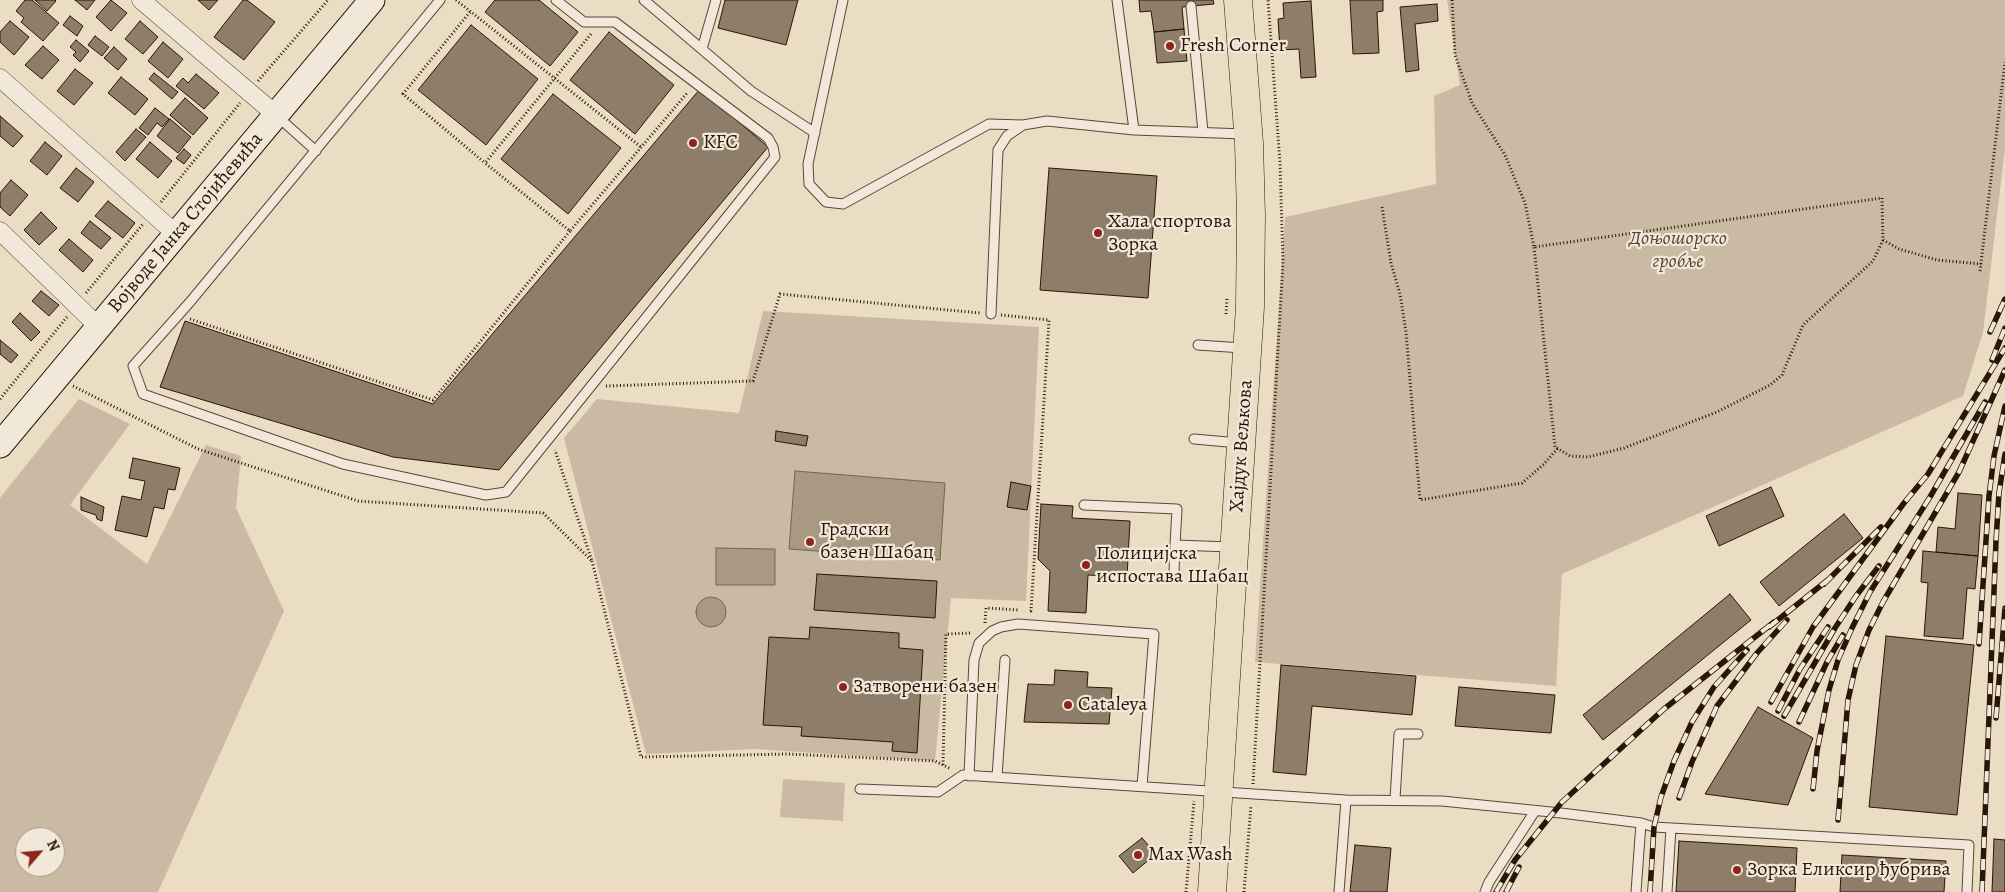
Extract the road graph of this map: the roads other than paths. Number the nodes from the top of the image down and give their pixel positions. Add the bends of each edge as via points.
1 (141, 0) edge
2 (372, 0) edge
3 (440, 0) edge
4 (556, 0) edge
5 (644, 0) edge
6 (716, 0) edge
7 (843, 0) edge
8 (1117, 0) edge
9 (1238, 0) edge
10 (1191, 6) dead end
11 (702, 48) junction
12 (0, 78) edge
13 (275, 114) junction
14 (1023, 125) junction
15 (1134, 130) junction
16 (1203, 132) junction
17 (815, 133) junction
18 (1248, 134) junction
19 (316, 151) junction
20 (0, 231) edge
21 (176, 234) junction
22 (991, 314) road end
23 (99, 327) junction
24 (1198, 345) dead end
25 (1237, 347) junction
26 (1194, 439) dead end
27 (1242, 444) junction
28 (0, 446) edge
29 (1084, 505) dead end
30 (1175, 545) junction
31 (1234, 548) junction
32 (1174, 572) dead end
33 (1005, 660) dead end
34 (1418, 734) dead end
35 (966, 775) junction
36 (997, 777) junction
37 (1142, 786) junction
38 (860, 789) dead end
39 (1207, 790) junction
40 (1395, 799) junction
41 (1346, 800) junction
42 (1535, 811) junction
43 (1641, 823) junction
44 (1671, 828) junction
45 (1212, 892) edge
46 (1339, 892) edge
47 (1485, 892) edge
48 (1636, 892) edge
49 (1667, 892) edge
50 (1967, 892) edge

1 - 13 street
2 - 13 street, Војводе Јанка Стојићевића
3 - 19 lane
4 - 19 lane via 584,22 615,22 768,138 775,157 506,492 486,495 343,464 143,394 133,366
5 - 11 lane
6 - 11 lane
7 - 17 lane
8 - 15 lane
9 - 18 main road, Хајдук Вељкова
10 - 16 lane
11 - 17 lane via 751,91
12 - 21 street
13 - 19 lane
13 - 21 street, Војводе Јанка Стојићевића
14 - 15 lane via 1047,120
14 - 17 lane via 989,124 843,204 826,202 809,184 808,164
14 - 22 lane via 1007,136 998,150
15 - 16 lane
16 - 18 lane
18 - 25 main road, Хајдук Вељкова via 1251,233
20 - 23 street
21 - 23 street, Војводе Јанка Стојићевића
23 - 28 street, Војводе Јанка Стојићевића
24 - 25 lane
25 - 27 main road, Хајдук Вељкова
26 - 27 lane
27 - 31 main road, Хајдук Вељкова
29 - 30 lane via 1177,509
30 - 31 lane
30 - 32 lane
31 - 39 main road, Хајдук Вељкова
33 - 36 lane
34 - 40 lane via 1399,734
35 - 36 lane
35 - 37 lane via 974,660 979,643 992,631 1018,624 1154,634
35 - 38 lane via 938,792
36 - 37 lane
37 - 39 lane
39 - 41 lane
39 - 45 main road, Хајдук Вељкова
40 - 41 lane
40 - 42 lane
41 - 46 lane
42 - 43 lane
42 - 47 lane
43 - 44 lane
43 - 48 lane
44 - 49 lane
44 - 50 lane via 1969,845

